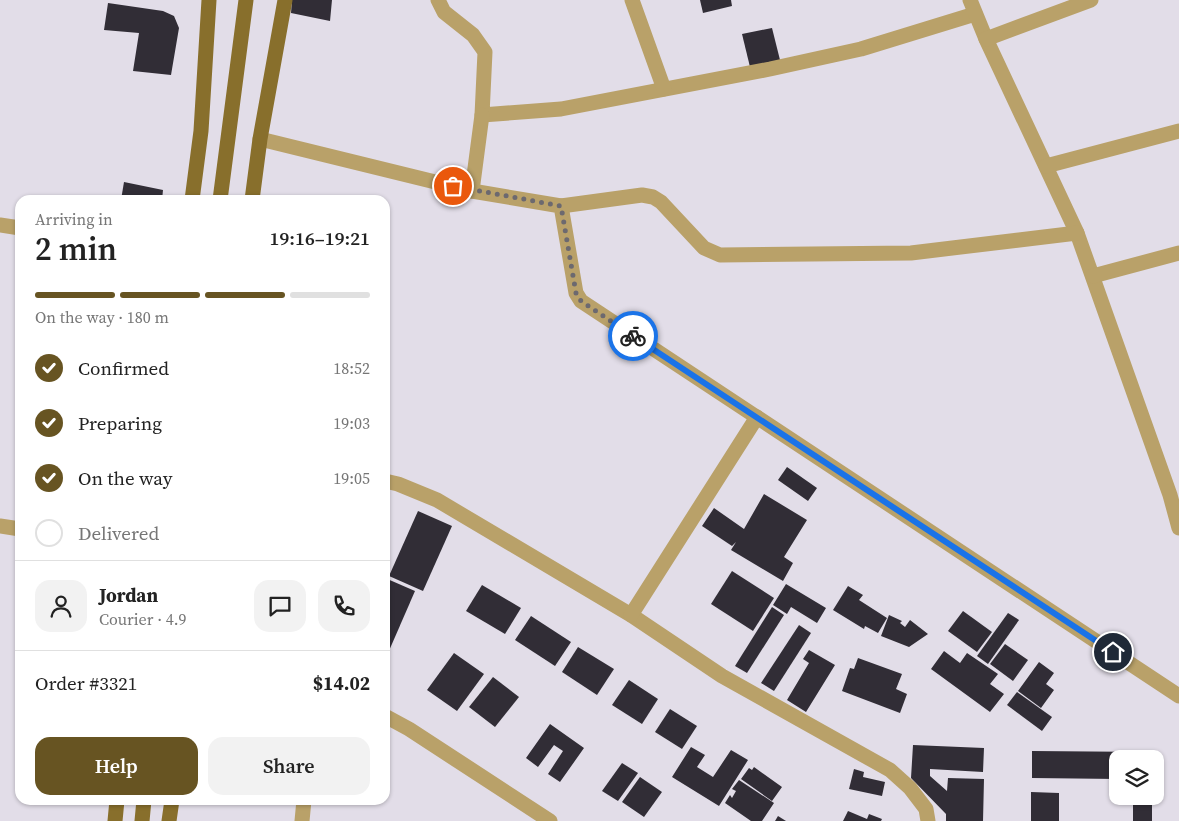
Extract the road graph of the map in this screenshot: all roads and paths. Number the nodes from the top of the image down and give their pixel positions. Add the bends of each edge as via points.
1 (209, 0) edge
2 (218, 0) edge
3 (246, 0) edge
4 (277, 0) edge
5 (285, 0) edge
6 (438, 0) edge
7 (632, 0) edge
8 (1091, 0) edge
9 (973, 7) edge
10 (986, 39) junction
11 (664, 89) junction
12 (267, 98) junction
13 (482, 115) junction
14 (201, 131) junction
15 (1179, 131) edge
16 (260, 139) junction
17 (1046, 166) junction
18 (472, 191) junction
19 (193, 195) edge
20 (221, 195) edge
21 (253, 195) edge
22 (561, 206) junction
23 (0, 225) edge
24 (15, 227) edge
25 (1077, 233) junction
26 (1179, 253) edge
27 (1093, 276) junction
28 (757, 417) junction
29 (390, 482) edge
30 (0, 526) edge
31 (15, 528) edge
32 (1179, 528) edge
33 (631, 615) junction
34 (1179, 696) edge
35 (390, 719) edge
36 (117, 805) edge
37 (144, 805) edge
38 (171, 805) edge
39 (304, 805) edge
40 (115, 821) edge
41 (142, 821) edge
42 (169, 821) edge
43 (302, 821) edge
44 (550, 821) edge
45 (928, 821) edge

1 - 14 main road
2 - 14 main road
3 - 20 main road
4 - 12 main road
5 - 12 main road
6 - 13 street via 444,12 473,35 485,52
7 - 11 street
8 - 10 street
9 - 10 street
9 - 11 street via 861,49
10 - 17 street
11 - 13 street via 560,109
12 - 16 main road
13 - 18 street
14 - 19 main road
15 - 17 street
16 - 18 street
16 - 21 main road
17 - 25 street
18 - 22 street
22 - 25 street via 653,197 704,248 720,255 911,254
22 - 28 street via 576,293 581,301
23 - 24 street
25 - 27 street
26 - 27 street
27 - 32 street
28 - 33 street
28 - 34 street
29 - 33 street via 437,500
30 - 31 street
33 - 45 street via 722,676 890,770 926,809
35 - 44 street
36 - 40 main road
37 - 41 main road
38 - 42 main road
39 - 43 street

